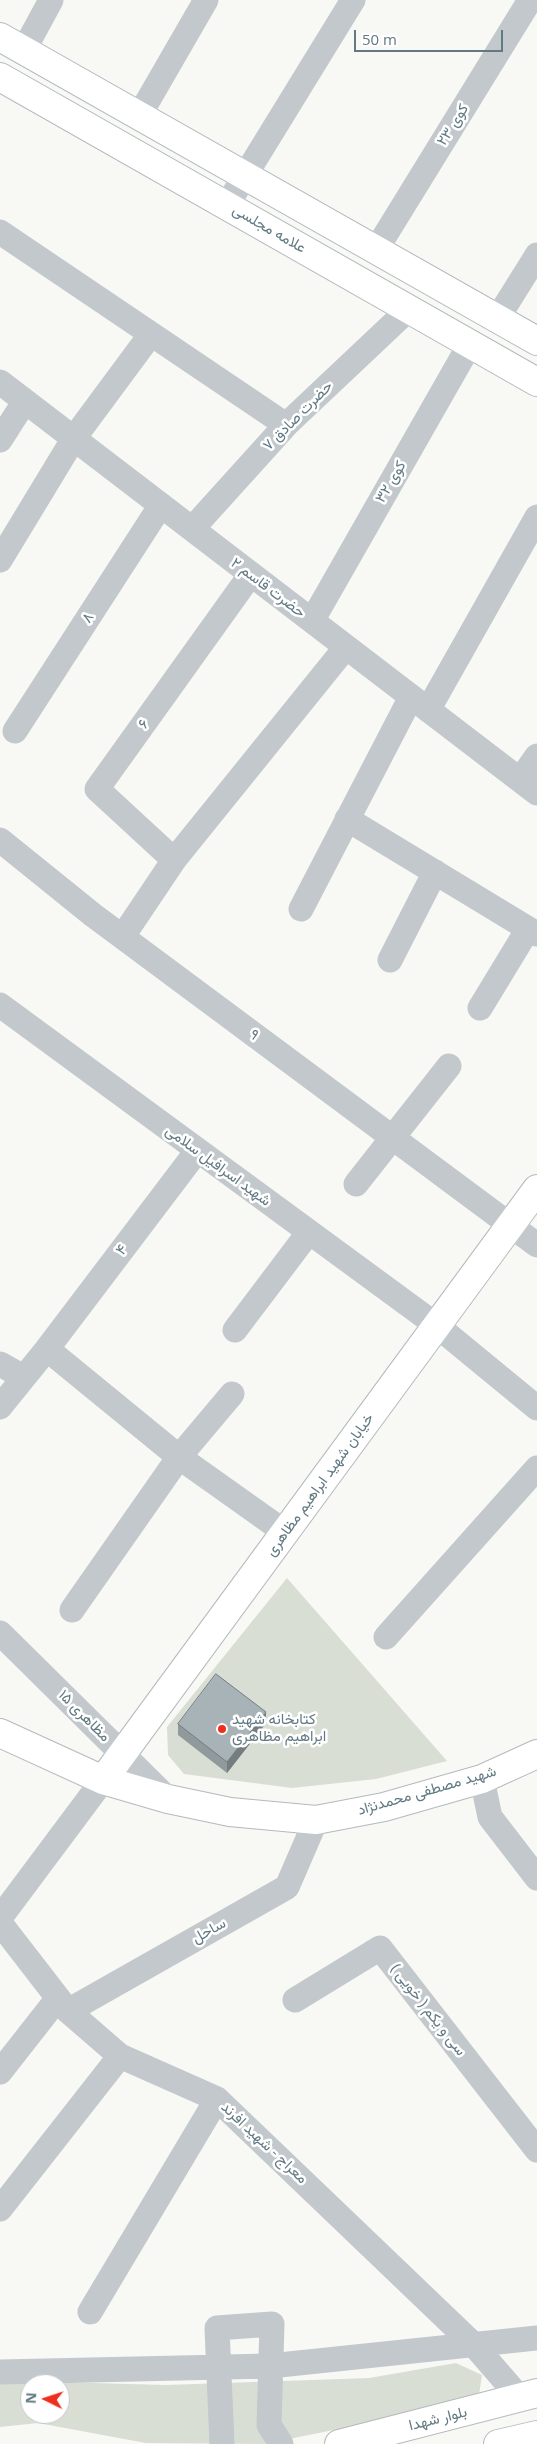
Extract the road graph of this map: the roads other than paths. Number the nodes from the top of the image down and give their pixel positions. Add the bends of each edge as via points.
1 (52, 0) edge
2 (206, 0) edge
3 (353, 0) edge
4 (530, 0) edge
5 (0, 37) edge
6 (24, 50) junction
7 (0, 77) edge
8 (139, 116) junction
9 (244, 175) junction
10 (227, 206) junction
11 (0, 232) edge
12 (376, 250) junction
13 (537, 255) edge
14 (409, 309) junction
15 (497, 319) junction
16 (151, 334) junction
17 (537, 341) edge
18 (470, 344) junction
19 (0, 382) edge
20 (537, 382) edge
21 (24, 401) junction
22 (286, 425) junction
23 (74, 438) junction
24 (0, 440) edge
25 (161, 505) junction
26 (537, 517) edge
27 (192, 529) junction
28 (0, 560) edge
29 (251, 574) junction
30 (312, 621) junction
31 (346, 647) junction
32 (419, 703) junction
33 (15, 731) dead end
34 (537, 756) edge
35 (528, 787) edge
36 (347, 819) junction
37 (0, 840) edge
38 (174, 860) junction
39 (435, 872) junction
40 (301, 909) dead end
41 (533, 932) edge
42 (123, 936) junction
43 (390, 960) dead end
44 (0, 1005) edge
45 (480, 1008) dead end
46 (449, 1066) dead end
47 (392, 1138) junction
48 (197, 1151) junction
49 (356, 1184) dead end
50 (537, 1189) edge
51 (511, 1228) junction
52 (308, 1232) junction
53 (537, 1245) edge
54 (436, 1325) junction
55 (235, 1330) dead end
56 (47, 1349) junction
57 (0, 1364) edge
58 (23, 1377) junction
59 (232, 1394) dead end
60 (0, 1407) edge
61 (537, 1408) edge
62 (179, 1457) junction
63 (537, 1468) edge
64 (286, 1533) junction
65 (72, 1610) dead end
66 (0, 1633) edge
67 (386, 1637) dead end
68 (0, 1733) edge
69 (122, 1753) junction
70 (537, 1754) edge
71 (482, 1779) junction
72 (103, 1780) junction
73 (168, 1800) junction
74 (316, 1820) junction
75 (537, 1878) edge
76 (0, 1918) edge
77 (0, 1923) edge
78 (295, 2000) dead end
79 (63, 2005) junction
80 (120, 2056) junction
81 (0, 2072) edge
82 (218, 2099) junction
83 (537, 2150) edge
84 (0, 2209) edge
85 (90, 2312) dead end
86 (537, 2338) edge
87 (474, 2345) junction
88 (270, 2366) junction
89 (220, 2368) junction
90 (0, 2372) edge
91 (528, 2396) edge
92 (537, 2435) edge
93 (222, 2444) edge
94 (281, 2444) edge
95 (340, 2444) edge
96 (498, 2444) edge

1 - 6 street
2 - 8 street
3 - 9 street
4 - 12 street, کوی ۲۳
5 - 6 main road
6 - 8 main road
7 - 10 main road, علامه مجلسی
8 - 9 main road
9 - 10 street
9 - 12 main road
10 - 14 main road, علامه مجلسی
11 - 16 street
12 - 15 main road
13 - 15 street
14 - 18 main road, علامه مجلسی
14 - 22 street, ۷ حضرت صادق
15 - 17 main road
16 - 22 street
16 - 23 street
18 - 20 main road, علامه مجلسی
18 - 30 street, کوی ۳۲
19 - 21 street, ۲ حضرت قاسم
21 - 23 street, ۲ حضرت قاسم
21 - 24 street
22 - 27 street, ۷ حضرت صادق
23 - 25 street, ۲ حضرت قاسم
23 - 28 street
25 - 27 street, ۲ حضرت قاسم
25 - 33 street, ۸
26 - 32 street
27 - 29 street, ۲ حضرت قاسم
29 - 30 street, ۲ حضرت قاسم
29 - 38 street, ۶ via 97,789
30 - 31 street, ۲ حضرت قاسم
31 - 32 street, ۲ حضرت قاسم
31 - 38 street
32 - 35 street, ۲ حضرت قاسم
32 - 36 street
34 - 35 street
36 - 39 street
36 - 40 street
37 - 42 street, ۹
38 - 42 street
39 - 41 street
39 - 43 street
41 - 45 street
42 - 47 street, ۹
44 - 48 street, شهید اسرافیل سلامی
46 - 47 street
47 - 49 street
47 - 51 street, ۹
48 - 52 street, شهید اسرافیل سلامی
48 - 56 street, ۴
50 - 51 main road, خیابان شهید ابراهیم مظاهری
51 - 53 street, ۹
51 - 54 main road, خیابان شهید ابراهیم مظاهری
52 - 54 street, شهید اسرافیل سلامی
52 - 55 street
54 - 61 street, شهید اسرافیل سلامی
54 - 64 main road, خیابان شهید ابراهیم مظاهری
56 - 58 street, ۴
56 - 62 street
57 - 58 street
58 - 60 street, ۴
59 - 62 street
62 - 64 street
62 - 65 street
63 - 67 street
64 - 69 main road, خیابان شهید ابراهیم مظاهری
66 - 69 street, ۱۵ مظاهری
68 - 72 main road, شهید مصطفی محمدنژاد
69 - 72 main road, خیابان شهید ابراهیم مظاهری
69 - 73 street, ۱۵ مظاهری
70 - 71 main road, شهید مصطفی محمدنژاد
71 - 74 main road, شهید مصطفی محمدنژاد via 384,1807
71 - 75 street via 490,1817
72 - 73 main road, شهید مصطفی محمدنژاد
72 - 76 street
73 - 74 main road, شهید مصطفی محمدنژاد via 230,1812
74 - 79 street, ساحل via 287,1887
77 - 79 street, معراج - شهید افرند
78 - 83 street, سی و یکم ( خویی ) via 380,1948
79 - 80 street, معراج - شهید افرند
79 - 81 street
80 - 82 street, معراج - شهید افرند
80 - 84 street
82 - 85 street
82 - 87 street, معراج - شهید افرند
86 - 87 street
87 - 88 street
87 - 91 street, معراج - شهید افرند
88 - 89 street
88 - 89 street via 272,2324 217,2328
88 - 94 street via 269,2426
89 - 90 street
89 - 93 street
91 - 95 main road, بلوار شهدا
92 - 96 main road

